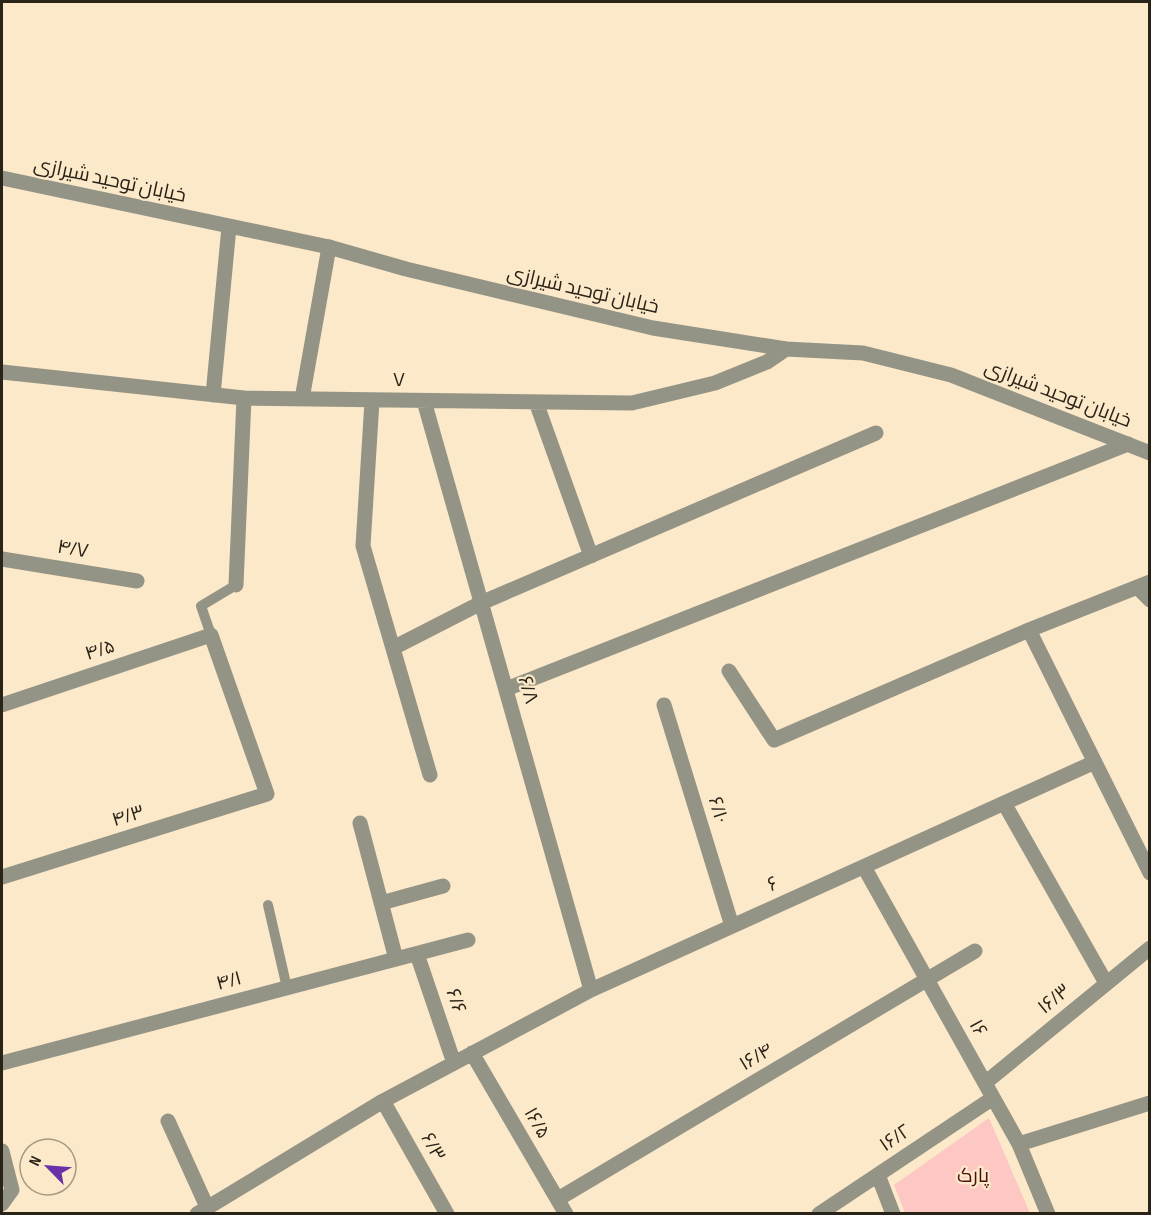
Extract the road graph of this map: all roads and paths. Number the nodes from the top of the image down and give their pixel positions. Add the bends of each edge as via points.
1 (4, 179) edge
2 (229, 227) junction
3 (329, 247) junction
4 (786, 349) junction
5 (2, 372) edge
6 (213, 395) junction
7 (243, 398) junction
8 (302, 399) junction
9 (372, 401) junction
10 (424, 401) junction
11 (536, 402) junction
12 (876, 433) dead end
13 (1128, 444) junction
14 (1149, 453) edge
15 (591, 556) junction
16 (2, 559) edge
17 (137, 581) dead end
18 (236, 585) joint
19 (1143, 585) edge
20 (1149, 600) edge
21 (482, 603) junction
22 (1029, 630) junction
23 (211, 635) junction
24 (393, 648) junction
25 (729, 671) dead end
26 (506, 689) junction
27 (2, 705) edge
28 (664, 705) dead end
29 (1095, 762) junction
30 (430, 775) dead end
31 (1004, 803) junction
32 (360, 822) dead end
33 (864, 867) junction
34 (1149, 873) edge
35 (2, 877) edge
36 (443, 886) dead end
37 (381, 903) junction
38 (268, 905) dead end
39 (732, 926) junction
40 (468, 940) dead end
41 (1149, 948) edge
42 (975, 951) dead end
43 (417, 954) junction
44 (396, 959) junction
45 (927, 980) junction
46 (1106, 983) junction
47 (288, 988) junction
48 (591, 990) junction
49 (472, 1053) junction
50 (454, 1062) junction
51 (2, 1063) edge
52 (985, 1083) junction
53 (993, 1098) junction
54 (383, 1101) junction
55 (1149, 1103) edge
56 (168, 1121) dead end
57 (1019, 1143) junction
58 (2, 1151) edge
59 (878, 1174) junction
60 (558, 1199) junction
61 (2, 1204) edge
62 (210, 1209) edge
63 (447, 1214) edge
64 (566, 1214) edge
65 (819, 1214) edge
66 (893, 1214) edge
67 (1048, 1214) edge

1 - 2 street, خیابان توحید شیرازی
2 - 3 street, خیابان توحید شیرازی
2 - 6 street
3 - 4 street, خیابان توحید شیرازی via 653,328
3 - 8 street
4 - 11 street, ۷ via 767,362 716,383 632,403
4 - 13 street, خیابان توحید شیرازی via 863,353 951,375
5 - 6 street, ۷
6 - 7 street, ۷
7 - 8 street, ۷
7 - 18 street
8 - 9 street, ۷
9 - 10 street, ۷
9 - 24 street via 363,546
10 - 11 street, ۷
10 - 21 street, ۶/۸
11 - 15 street
12 - 15 street
13 - 14 street, خیابان توحید شیرازی
13 - 26 street
15 - 21 street
16 - 17 street, ۴/۷
18 - 23 lane via 201,606
19 - 20 street
19 - 22 street
21 - 24 street
21 - 26 street, ۶/۸
22 - 25 street via 774,740
22 - 29 street
23 - 27 street, ۴/۵
23 - 35 street, ۴/۳ via 267,794
24 - 30 street
26 - 48 street, ۶/۸
28 - 39 street, ۶/۱۰
29 - 31 street, ۶
29 - 34 street
31 - 33 street, ۶
31 - 46 street
32 - 37 street
33 - 39 street, ۶
33 - 45 street, ۱۶
36 - 37 street
37 - 44 street
38 - 47 lane
39 - 48 street, ۶
40 - 43 street, ۴/۱
41 - 46 street, ۱۶/۳
42 - 45 street, ۱۶/۴
43 - 44 street, ۴/۱
43 - 50 street, ۶/۶
44 - 47 street, ۴/۱
45 - 52 street, ۱۶
45 - 60 street, ۱۶/۴
46 - 52 street, ۱۶/۳
47 - 51 street, ۴/۱
48 - 49 street, ۶
49 - 50 street, ۶
49 - 60 street, ۱۶/۵
50 - 54 street, ۶
52 - 53 street, ۱۶
53 - 57 street, ۱۶
53 - 59 street, ۱۶/۲
54 - 62 street, ۶
54 - 63 street, ۶/۳
55 - 57 street
56 - 62 street
57 - 67 street, ۱۶
58 - 61 street via 12,1190
59 - 65 street, ۱۶/۲
59 - 66 street
60 - 64 street, ۱۶/۵

